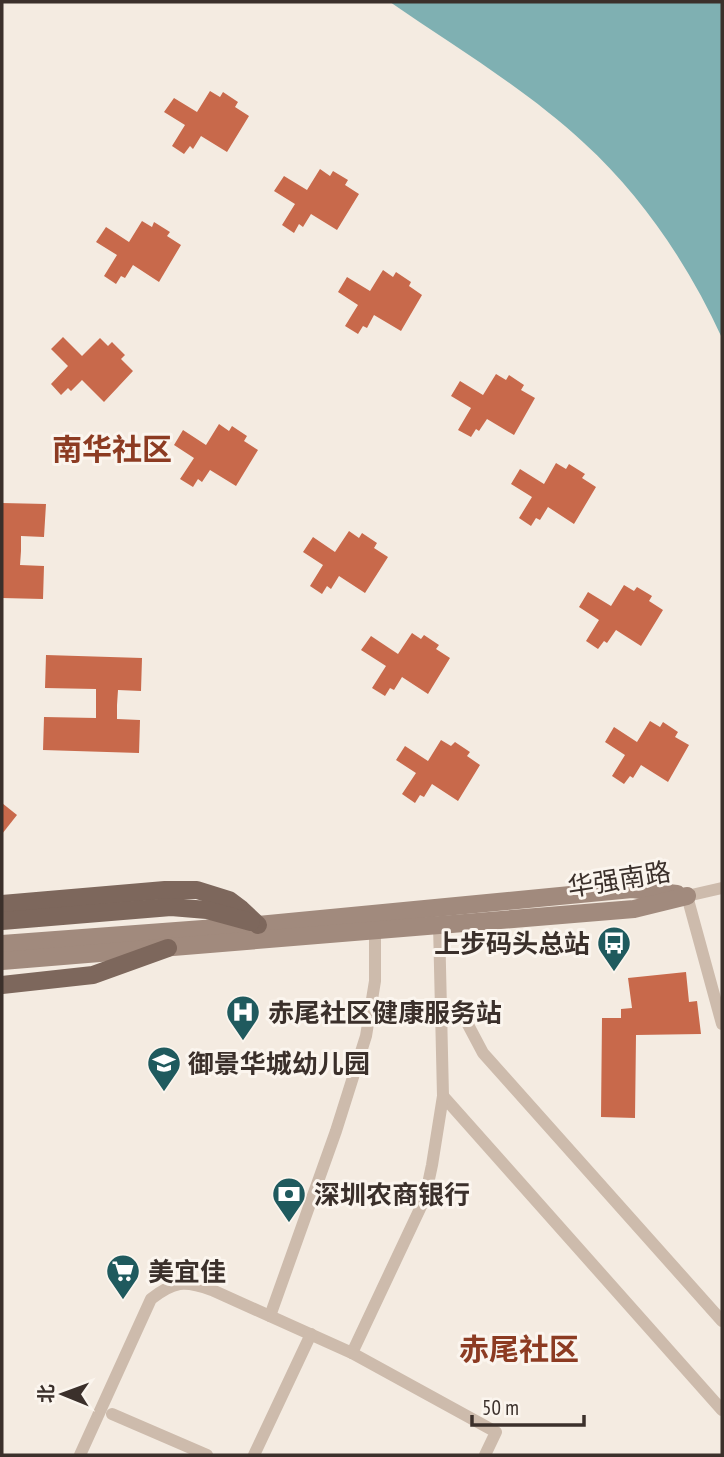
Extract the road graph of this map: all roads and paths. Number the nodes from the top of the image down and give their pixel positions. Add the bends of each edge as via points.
1 (722, 888) edge
2 (687, 895) junction
3 (2, 904) edge
4 (2, 921) edge
5 (439, 924) junction
6 (258, 925) junction
7 (375, 930) junction
8 (2, 944) edge
9 (168, 948) junction
10 (2, 961) edge
11 (2, 985) edge
12 (441, 1017) junction
13 (722, 1024) edge
14 (443, 1096) junction
15 (270, 1316) junction
16 (722, 1321) edge
17 (311, 1335) junction
18 (352, 1353) junction
19 (722, 1410) edge
20 (113, 1414) dead end
21 (79, 1455) edge
22 (207, 1455) edge
23 (254, 1455) edge
24 (485, 1455) edge

1 - 2 street
2 - 5 main road, 华强南路 via 634,909
2 - 6 main road, 华强南路 via 632,889
2 - 13 street
3 - 6 main road via 197,890 229,900
4 - 6 main road via 171,907 207,910
5 - 7 main road, 华强南路
5 - 12 street
6 - 8 main road, 华强南路
7 - 9 main road, 华强南路
7 - 15 street via 375,981 366,1036
9 - 10 main road, 华强南路
9 - 11 main road via 85,976
12 - 14 street
12 - 16 street via 466,1019 483,1053
14 - 18 street via 425,1198
14 - 19 street
15 - 17 street
15 - 21 street via 188,1282 167,1286 151,1298
17 - 18 street
17 - 23 street
18 - 24 street via 496,1432
20 - 22 street

